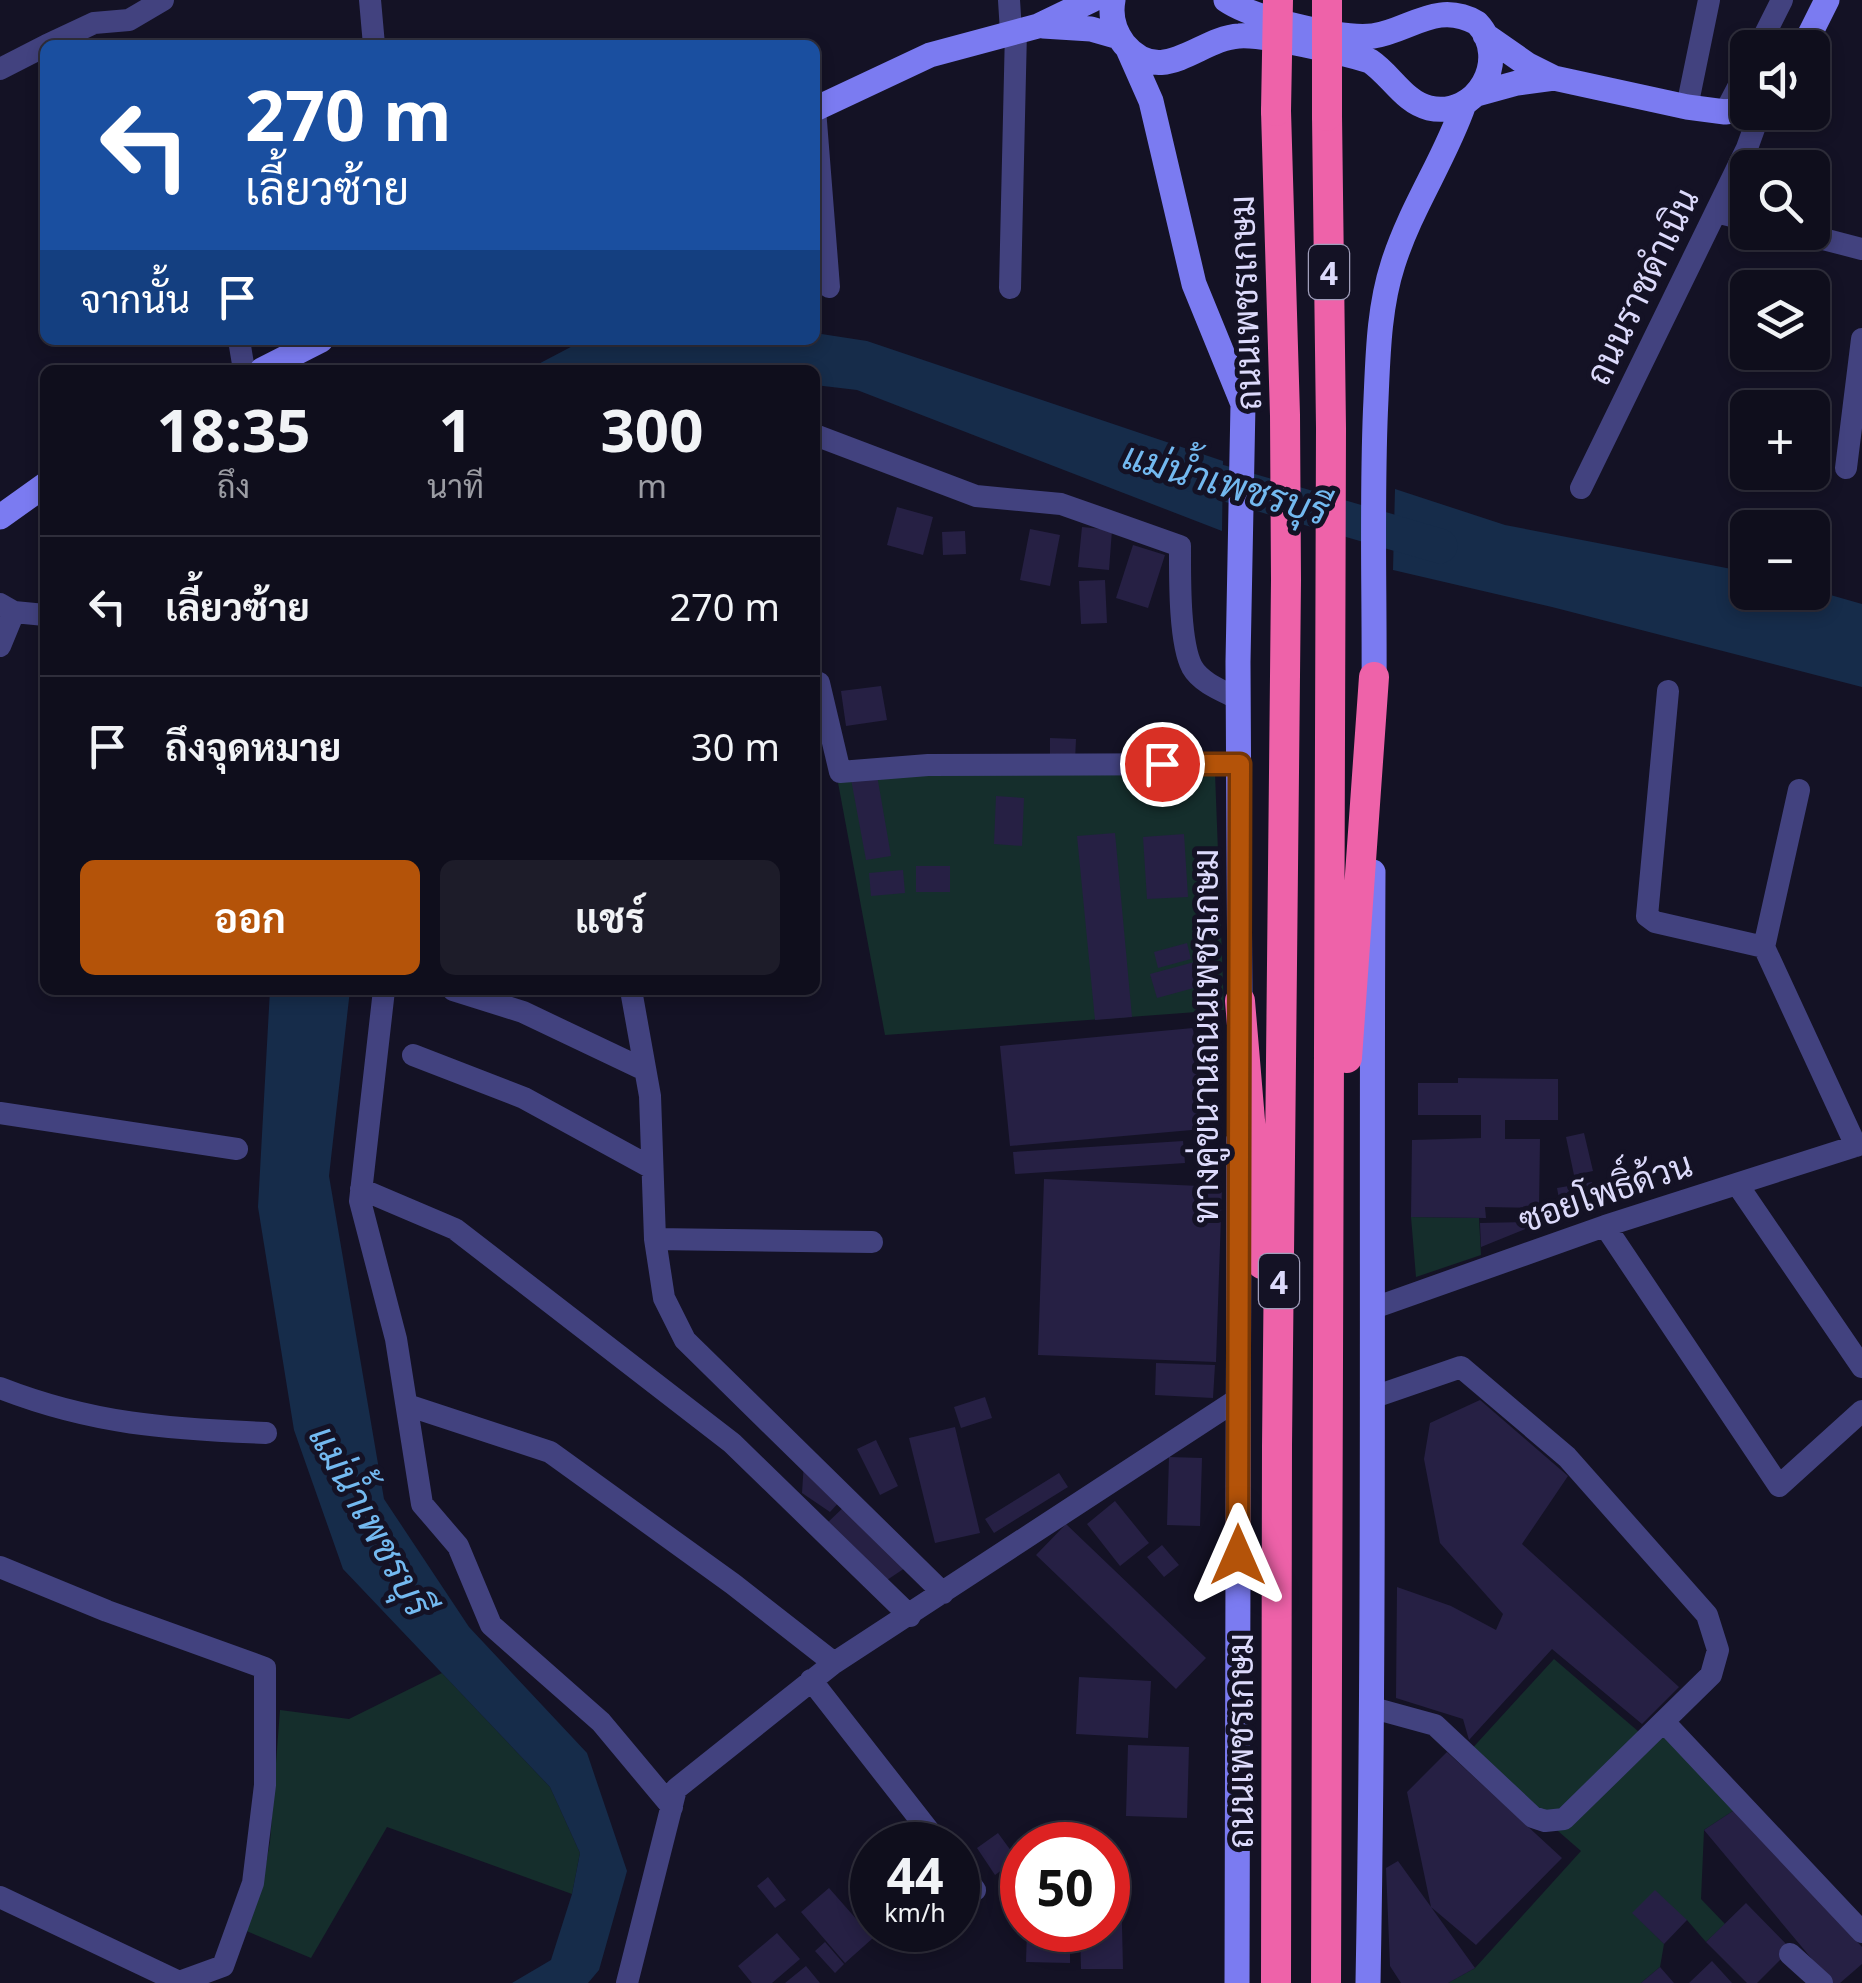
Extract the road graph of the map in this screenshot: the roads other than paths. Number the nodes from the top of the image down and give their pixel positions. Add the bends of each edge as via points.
1 (163, 0) edge
2 (370, 0) edge
3 (1009, 0) edge
4 (1092, 0) edge
5 (1113, 0) edge
6 (1226, 0) edge
7 (1278, 0) edge
8 (1327, 0) edge
9 (1709, 0) edge
10 (1782, 0) edge
11 (1828, 0) edge
12 (1460, 6) edge
13 (1021, 30) junction
14 (1767, 30) edge
15 (1812, 30) edge
16 (1485, 35) junction
17 (59, 40) edge
18 (374, 40) edge
19 (1124, 43) junction
20 (40, 49) edge
21 (0, 69) edge
22 (1554, 78) junction
23 (1471, 99) junction
24 (820, 107) edge
25 (1687, 107) junction
26 (1730, 111) edge
27 (1754, 130) edge
28 (820, 173) edge
29 (1716, 212) junction
30 (1730, 216) edge
31 (1830, 241) edge
32 (1862, 249) edge
33 (829, 287) dead end
34 (1010, 288) dead end
35 (1862, 340) edge
36 (311, 345) edge
37 (272, 365) edge
38 (820, 436) edge
39 (1846, 468) dead end
40 (40, 488) edge
41 (1581, 488) dead end
42 (0, 516) edge
43 (7, 608) edge
44 (40, 614) edge
45 (0, 646) edge
46 (1374, 676) junction
47 (820, 687) edge
48 (1668, 691) dead end
49 (1238, 698) junction
50 (1240, 764) junction
51 (1799, 790) dead end
52 (1764, 947) junction
53 (383, 995) edge
54 (469, 995) edge
55 (632, 995) edge
56 (1240, 1000) junction
57 (412, 1054) dead end
58 (645, 1070) junction
59 (0, 1114) edge
60 (1859, 1145) edge
61 (236, 1149) dead end
62 (652, 1168) junction
63 (1737, 1184) junction
64 (361, 1189) junction
65 (1605, 1226) junction
66 (656, 1239) junction
67 (872, 1242) dead end
68 (1370, 1309) junction
69 (1328, 1325) junction
70 (1862, 1367) edge
71 (0, 1388) edge
72 (1370, 1398) junction
73 (1238, 1399) junction
74 (406, 1405) junction
75 (1862, 1411) edge
76 (266, 1433) dead end
77 (1277, 1446) junction
78 (0, 1567) edge
79 (944, 1593) junction
80 (910, 1616) junction
81 (834, 1664) junction
82 (811, 1680) junction
83 (1373, 1708) junction
84 (1665, 1723) junction
85 (672, 1807) junction
86 (922, 1822) edge
87 (0, 1897) edge
88 (1862, 1932) edge
89 (1790, 1954) dead end
90 (627, 1983) edge
91 (1237, 1983) edge
92 (1276, 1983) edge
93 (1330, 1983) edge
94 (1368, 1983) edge
95 (1822, 1983) edge

1 - 17 street via 128,20 94,23
2 - 18 street
3 - 13 street
4 - 13 main road
5 - 19 main road, ทางคู่ขนานถนนเพชรเกษม via 1113,23
6 - 12 main road via 1263,17 1373,36 1430,8
7 - 77 highway, ถนนเพชรเกษม / 4, bridge via 1286,580
8 - 69 highway, 4, bridge
9 - 25 street
10 - 14 street
11 - 15 main road
12 - 16 main road
13 - 19 main road via 1091,30
13 - 24 main road via 930,55
13 - 34 street
16 - 22 main road
16 - 23 main road via 1491,66
19 - 23 main road via 1156,62 1172,62 1241,35 1370,61 1415,103 1432,109
19 - 49 main road, ทางคู่ขนานถนนเพชรเกษม / 4 via 1151,101 1194,284 1244,404
20 - 21 street
22 - 23 main road
22 - 25 main road
23 - 46 main road, 4 via 1416,203 1392,266 1379,334
25 - 26 main road
27 - 29 street, ถนนราชดำเนิน
28 - 33 street
29 - 30 street
29 - 41 street, ถนนราชดำเนิน
31 - 32 street
35 - 39 street
36 - 37 main road
38 - 49 street via 976,496 1061,504 1180,546 1181,613 1192,668
40 - 42 main road
43 - 44 street
43 - 45 street
46 - 68 main road, 4
46 - 69 highway
47 - 50 street via 840,772 928,765
48 - 52 street via 1646,916
49 - 50 main road, ทางคู่ขนานถนนเพชรเกษม / 4
50 - 56 main road, ทางคู่ขนานถนนเพชรเกษม / 4
51 - 52 street
52 - 60 street
53 - 64 street
54 - 58 street via 523,1012
55 - 58 street
56 - 73 main road, ทางคู่ขนานถนนเพชรเกษม / 4
56 - 77 highway
57 - 62 street via 524,1098
58 - 62 street
59 - 61 street
60 - 63 street, ซอยโพธิ์ด้วน
62 - 66 street
63 - 65 street, ซอยโพธิ์ด้วน
63 - 70 street
64 - 74 street
64 - 80 street via 455,1230 717,1431
65 - 68 street, ซอยโพธิ์ด้วน
65 - 75 street via 1779,1486
66 - 67 street
66 - 79 street via 664,1298 685,1340
68 - 72 main road, 4
69 - 93 highway, 4
71 - 76 street via 77,1415
72 - 83 main road, 4
72 - 84 street via 1461,1367 1567,1457 1707,1615 1718,1650 1711,1676
73 - 79 street
73 - 91 main road, ทางคู่ขนานถนนเพชรเกษม / 4
74 - 81 street via 550,1452
74 - 85 street via 422,1504 458,1546 491,1626 601,1722
77 - 92 highway, ถนนเพชรเกษม / 4
78 - 87 street via 265,1668 264,1786 253,1883 223,1966 179,1982
79 - 80 street
80 - 81 street
81 - 82 street
82 - 85 street via 676,1790
82 - 86 street
83 - 84 street via 1435,1725 1544,1821 1564,1819
83 - 94 main road, 4
84 - 88 street
85 - 90 street
89 - 95 street

